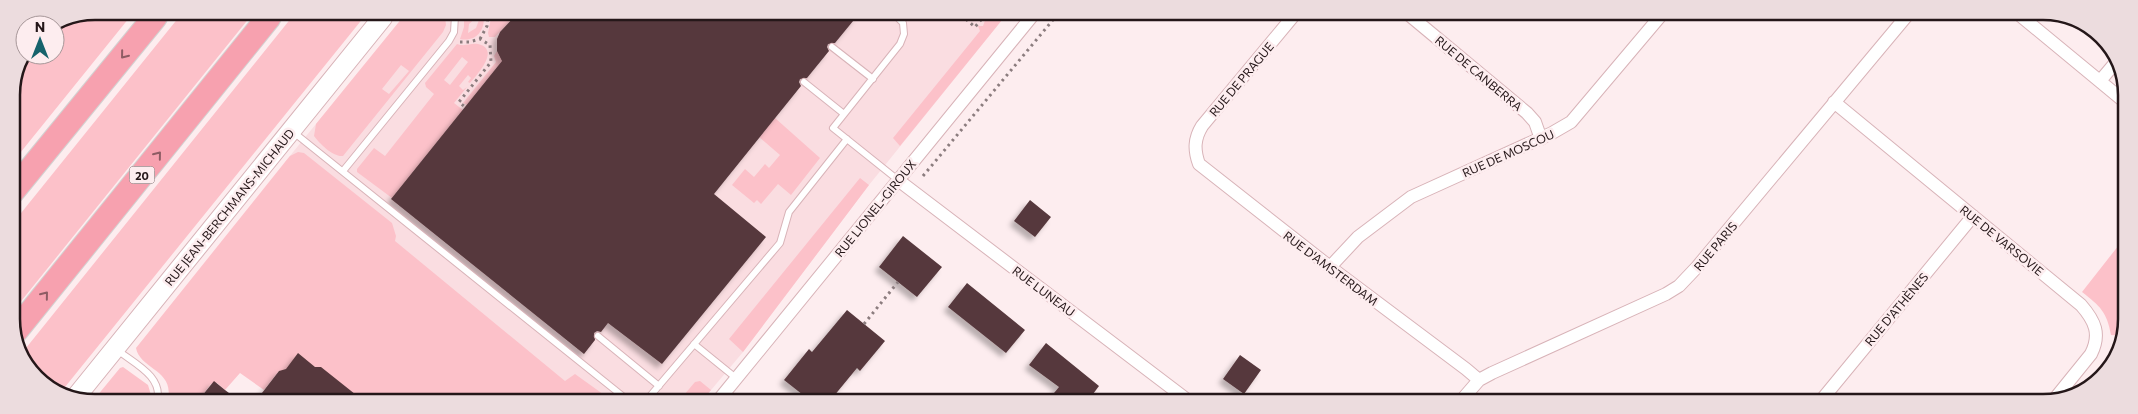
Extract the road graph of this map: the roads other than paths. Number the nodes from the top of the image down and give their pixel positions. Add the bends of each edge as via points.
1 (153, 20) edge
2 (267, 20) edge
3 (381, 20) edge
4 (454, 20) edge
5 (900, 20) edge
6 (1029, 20) edge
7 (1290, 20) edge
8 (1415, 20) edge
9 (1658, 20) edge
10 (1903, 20) edge
11 (2026, 20) edge
12 (832, 47) dead end
13 (2112, 67) edge
14 (873, 79) junction
15 (2100, 81) junction
16 (804, 82) dead end
17 (2118, 96) edge
18 (1834, 102) junction
19 (844, 114) junction
20 (291, 130) junction
21 (847, 139) junction
22 (1541, 139) junction
23 (1195, 147) joint
24 (343, 171) junction
25 (898, 180) junction
26 (20, 182) edge
27 (1973, 216) junction
28 (1330, 267) junction
29 (20, 325) edge
30 (598, 336) dead end
31 (694, 344) junction
32 (115, 348) junction
33 (736, 378) junction
34 (1479, 380) junction
35 (659, 386) junction
36 (80, 392) edge
37 (2060, 392) edge
38 (159, 394) edge
39 (620, 394) edge
40 (652, 394) edge
41 (723, 394) edge
42 (1179, 394) edge
43 (1467, 394) edge
44 (1826, 394) edge

1 -> 26 highway
29 -> 2 highway, 20
3 - 20 street, RUE JEAN-BERCHMANS-MICHAUD
4 - 24 lane via 454,32 449,41
5 - 14 lane via 904,34 894,54
6 - 25 street, RUE LIONEL-GIROUX
7 - 23 street, RUE DE PRAGUE via 1202,126 1195,139
8 - 22 street, RUE DE CANBERRA via 1527,113 1535,122
9 - 22 street, RUE DE MOSCOU via 1579,115
10 - 18 street, RUE PARIS
11 - 15 street
12 - 14 lane
13 - 15 street
14 - 19 lane
15 - 17 street
16 - 19 lane
18 - 27 street, RUE DE VARSOVIE
18 - 34 street, RUE PARIS via 1679,286
19 - 21 lane via 833,128
20 - 24 lane
20 - 32 street, RUE JEAN-BERCHMANS-MICHAUD
21 - 25 lane
21 - 31 lane via 789,212 780,243
22 - 28 street, RUE DE MOSCOU via 1411,197 1358,237
23 - 28 street, RUE D'AMSTERDAM via 1203,170
24 - 39 lane
25 - 33 street, RUE LIONEL-GIROUX
25 - 42 street, RUE LUNEAU
27 - 37 street, RUE DE VARSOVIE via 2081,305 2096,325 2096,346
27 - 44 street, RUE D'ATHÈNES
28 - 34 street, RUE D'AMSTERDAM
30 - 35 lane
31 - 33 lane
31 - 35 lane
32 - 36 street, RUE JEAN-BERCHMANS-MICHAUD
32 - 38 lane via 153,378
33 - 41 street, RUE LIONEL-GIROUX
34 - 43 street, RUE PARIS
35 - 40 lane

